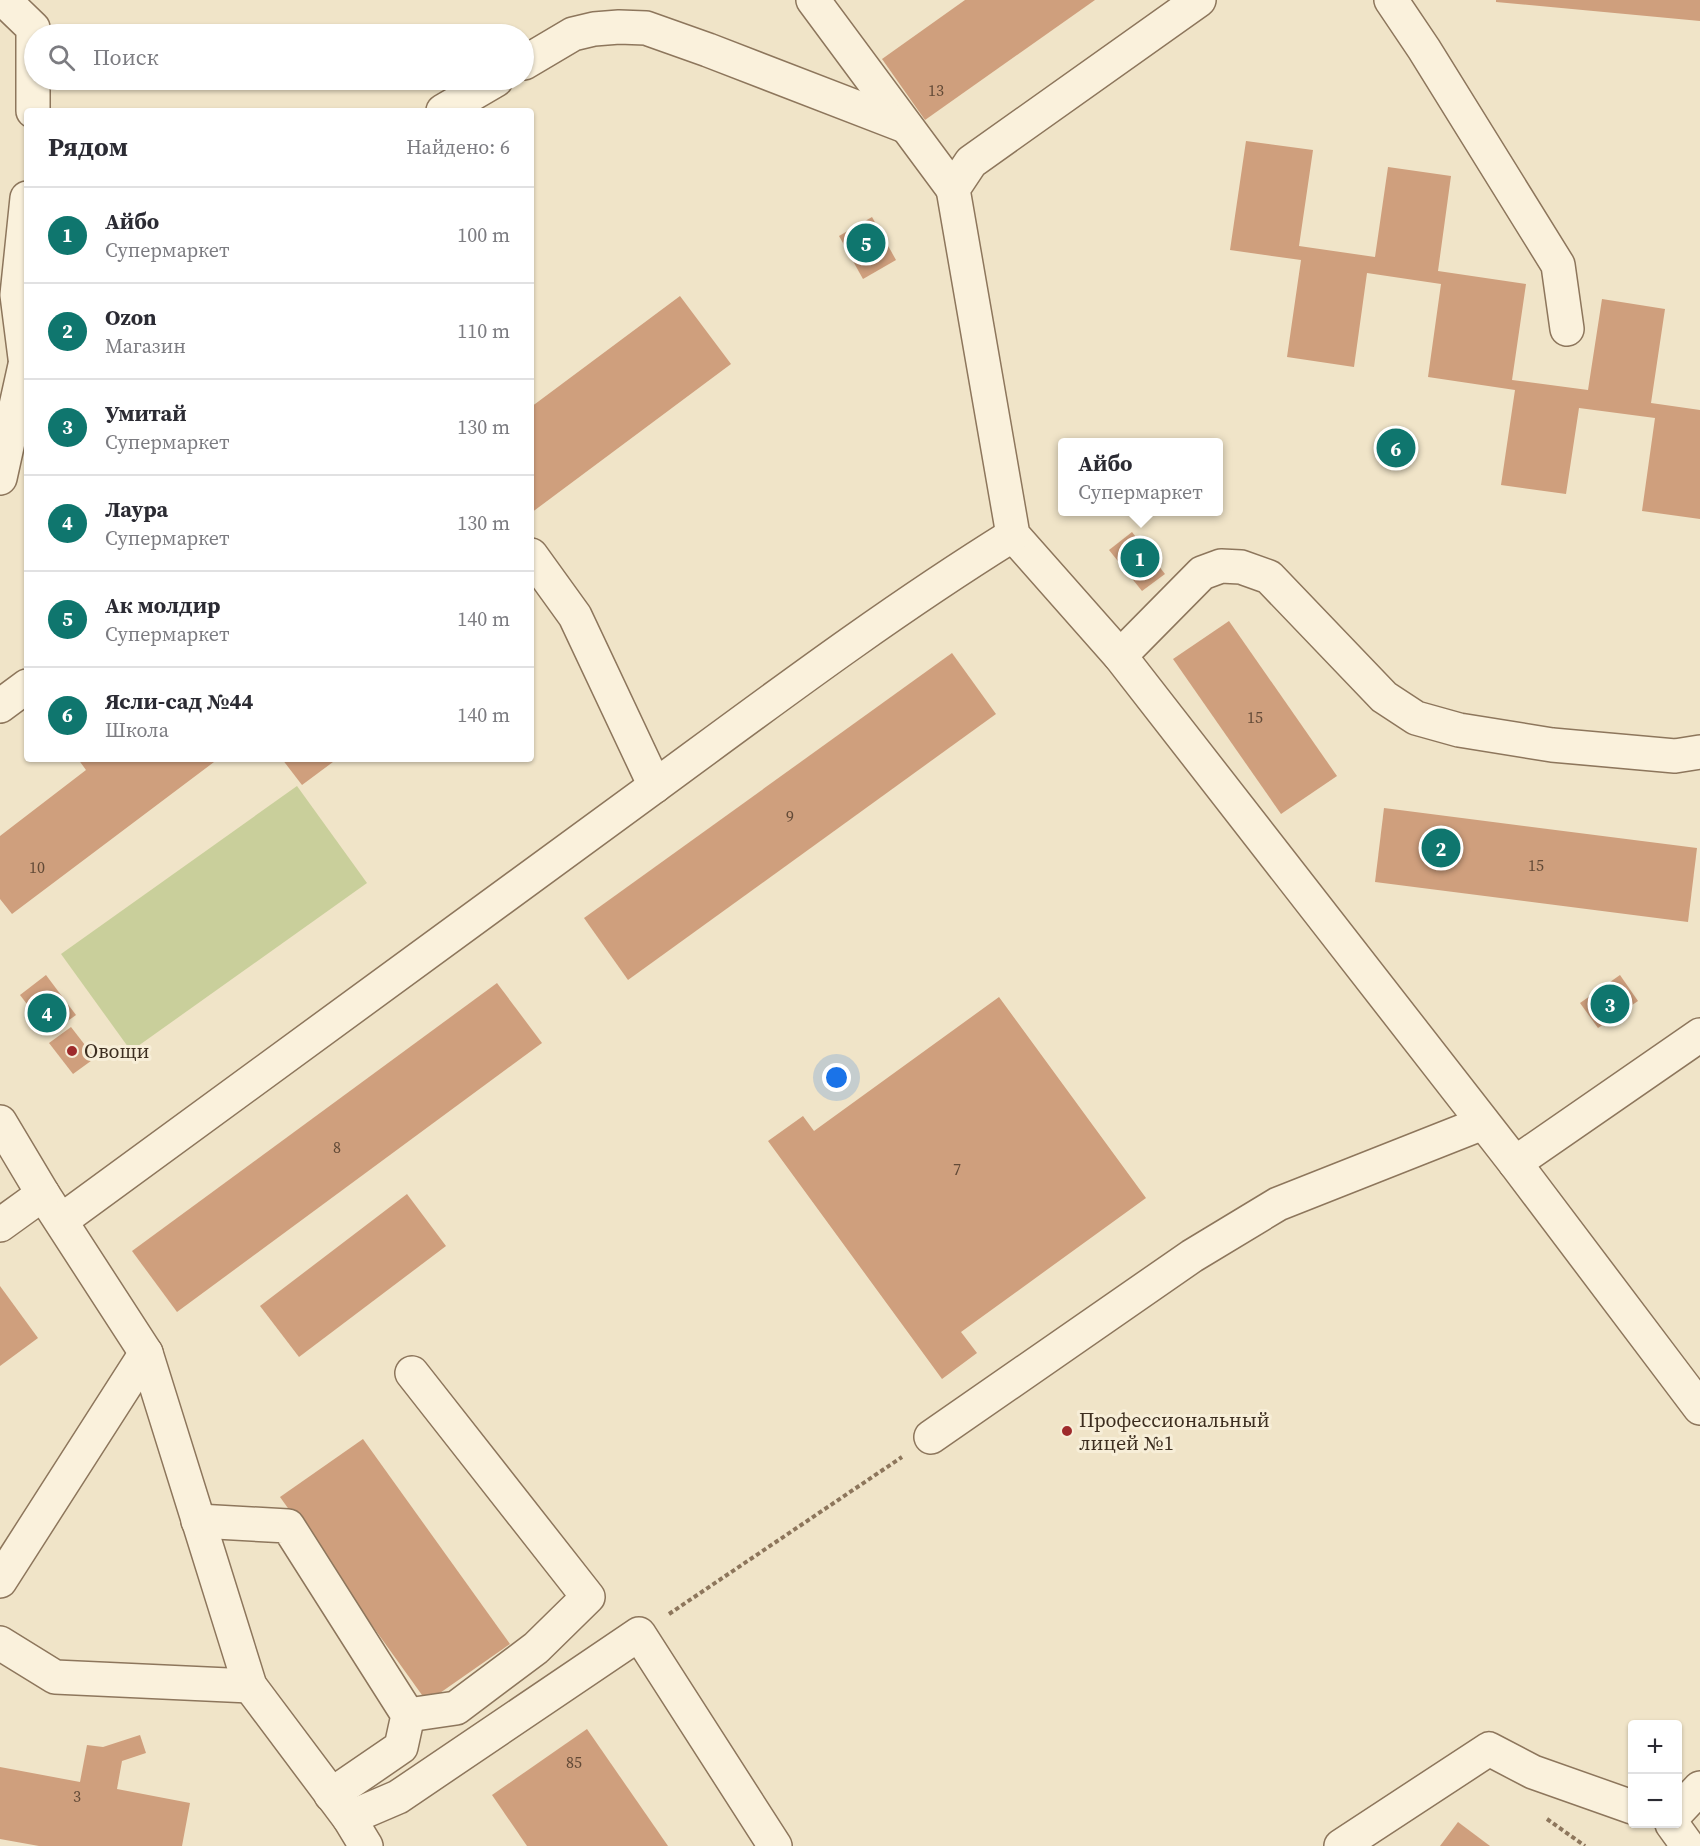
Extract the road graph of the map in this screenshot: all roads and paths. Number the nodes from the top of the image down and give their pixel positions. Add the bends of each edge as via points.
1 (4, 0) edge
2 (813, 0) edge
3 (1199, 0) edge
4 (1391, 0) edge
5 (29, 24) edge
6 (534, 57) edge
7 (33, 90) edge
8 (479, 90) edge
9 (33, 108) edge
10 (448, 108) edge
11 (905, 126) junction
12 (953, 189) junction
13 (24, 227) edge
14 (1567, 329) dead end
15 (24, 343) edge
16 (24, 366) edge
17 (0, 478) edge
18 (1013, 535) junction
19 (534, 559) edge
20 (1120, 656) junction
21 (24, 688) edge
22 (0, 706) edge
23 (1700, 752) edge
24 (655, 786) junction
25 (1700, 1035) edge
26 (0, 1122) edge
27 (1483, 1123) junction
28 (1515, 1163) junction
29 (43, 1194) junction
30 (62, 1220) junction
31 (0, 1225) edge
32 (146, 1353) junction
33 (412, 1372) dead end
34 (1700, 1408) edge
35 (932, 1437) joint
36 (198, 1521) junction
37 (0, 1581) edge
38 (639, 1634) junction
39 (0, 1643) edge
40 (250, 1686) junction
41 (408, 1715) junction
42 (1700, 1788) edge
43 (1628, 1806) edge
44 (1682, 1806) edge
45 (350, 1828) edge
46 (1675, 1828) edge
47 (775, 1846) edge
48 (1341, 1846) edge
49 (1688, 1846) edge

1 - 5 lane
2 - 11 lane
3 - 12 lane via 971,162
4 - 14 lane via 1558,265
6 - 11 lane via 573,34 602,28 646,28
7 - 9 lane
8 - 10 lane
11 - 12 lane
12 - 18 lane
13 - 15 lane via 17,295
16 - 17 lane
18 - 20 lane
18 - 24 lane via 827,659
19 - 24 lane via 575,616
20 - 23 lane via 1202,573 1221,566 1241,567 1269,577 1384,697 1416,718 1459,730 1552,745 1675,756
20 - 27 lane
21 - 22 lane
24 - 30 lane
25 - 28 lane
26 - 29 lane
27 - 28 lane
27 - 35 lane via 1278,1204 1192,1256
28 - 34 lane
29 - 30 lane
29 - 31 lane
30 - 32 lane
32 - 36 lane
32 - 37 lane
33 - 41 lane via 588,1597 536,1648 456,1708
35 - 38 path
36 - 40 lane
36 - 41 lane via 288,1526
38 - 45 lane
38 - 47 lane
39 - 40 lane via 55,1677
40 - 45 lane
41 - 45 lane via 401,1747
42 - 44 lane
43 - 48 lane via 1533,1772 1488,1749
46 - 49 lane

